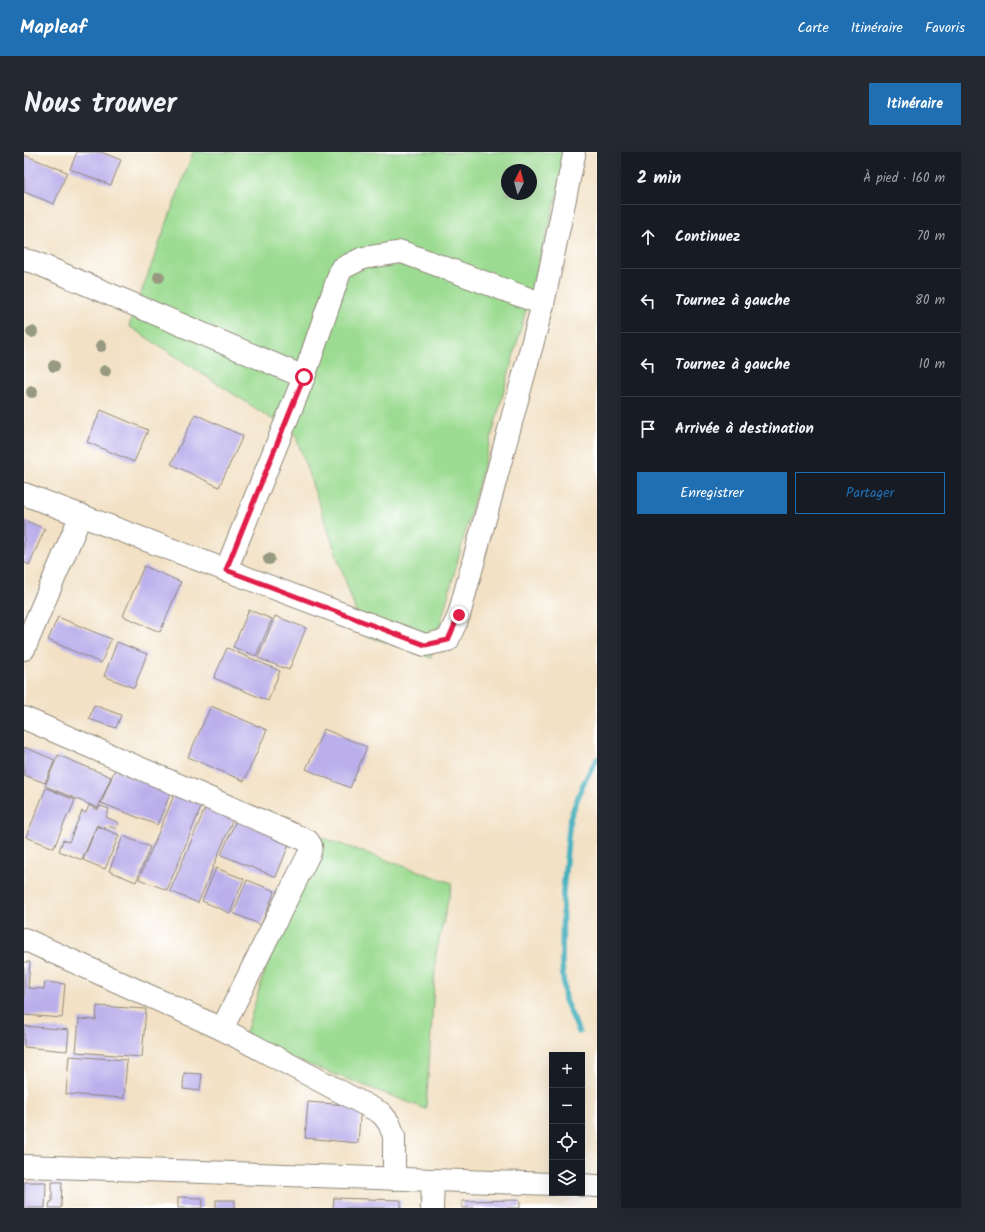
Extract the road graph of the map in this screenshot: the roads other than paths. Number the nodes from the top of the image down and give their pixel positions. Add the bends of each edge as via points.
1 (574, 155) dead end
2 (24, 260) edge
3 (543, 304) junction
4 (304, 377) junction
5 (24, 494) edge
6 (81, 515) junction
7 (226, 570) junction
8 (24, 649) edge
9 (24, 718) edge
10 (24, 939) edge
11 (222, 1029) junction
12 (24, 1166) edge
13 (394, 1179) junction
14 (433, 1180) junction
15 (549, 1184) edge
16 (585, 1185) edge
17 (597, 1186) edge
18 (432, 1208) edge

1 - 3 street
2 - 4 street via 34,262
3 - 4 street via 402,252 362,258 341,269
3 - 7 street via 459,615 448,640 425,645
4 - 7 street
5 - 6 street
6 - 7 street
6 - 8 street
9 - 11 street via 308,841 311,846 310,852
10 - 11 street
11 - 13 street via 381,1113 389,1123 394,1136
12 - 13 street
13 - 14 street
14 - 15 street
14 - 18 street
16 - 17 street

